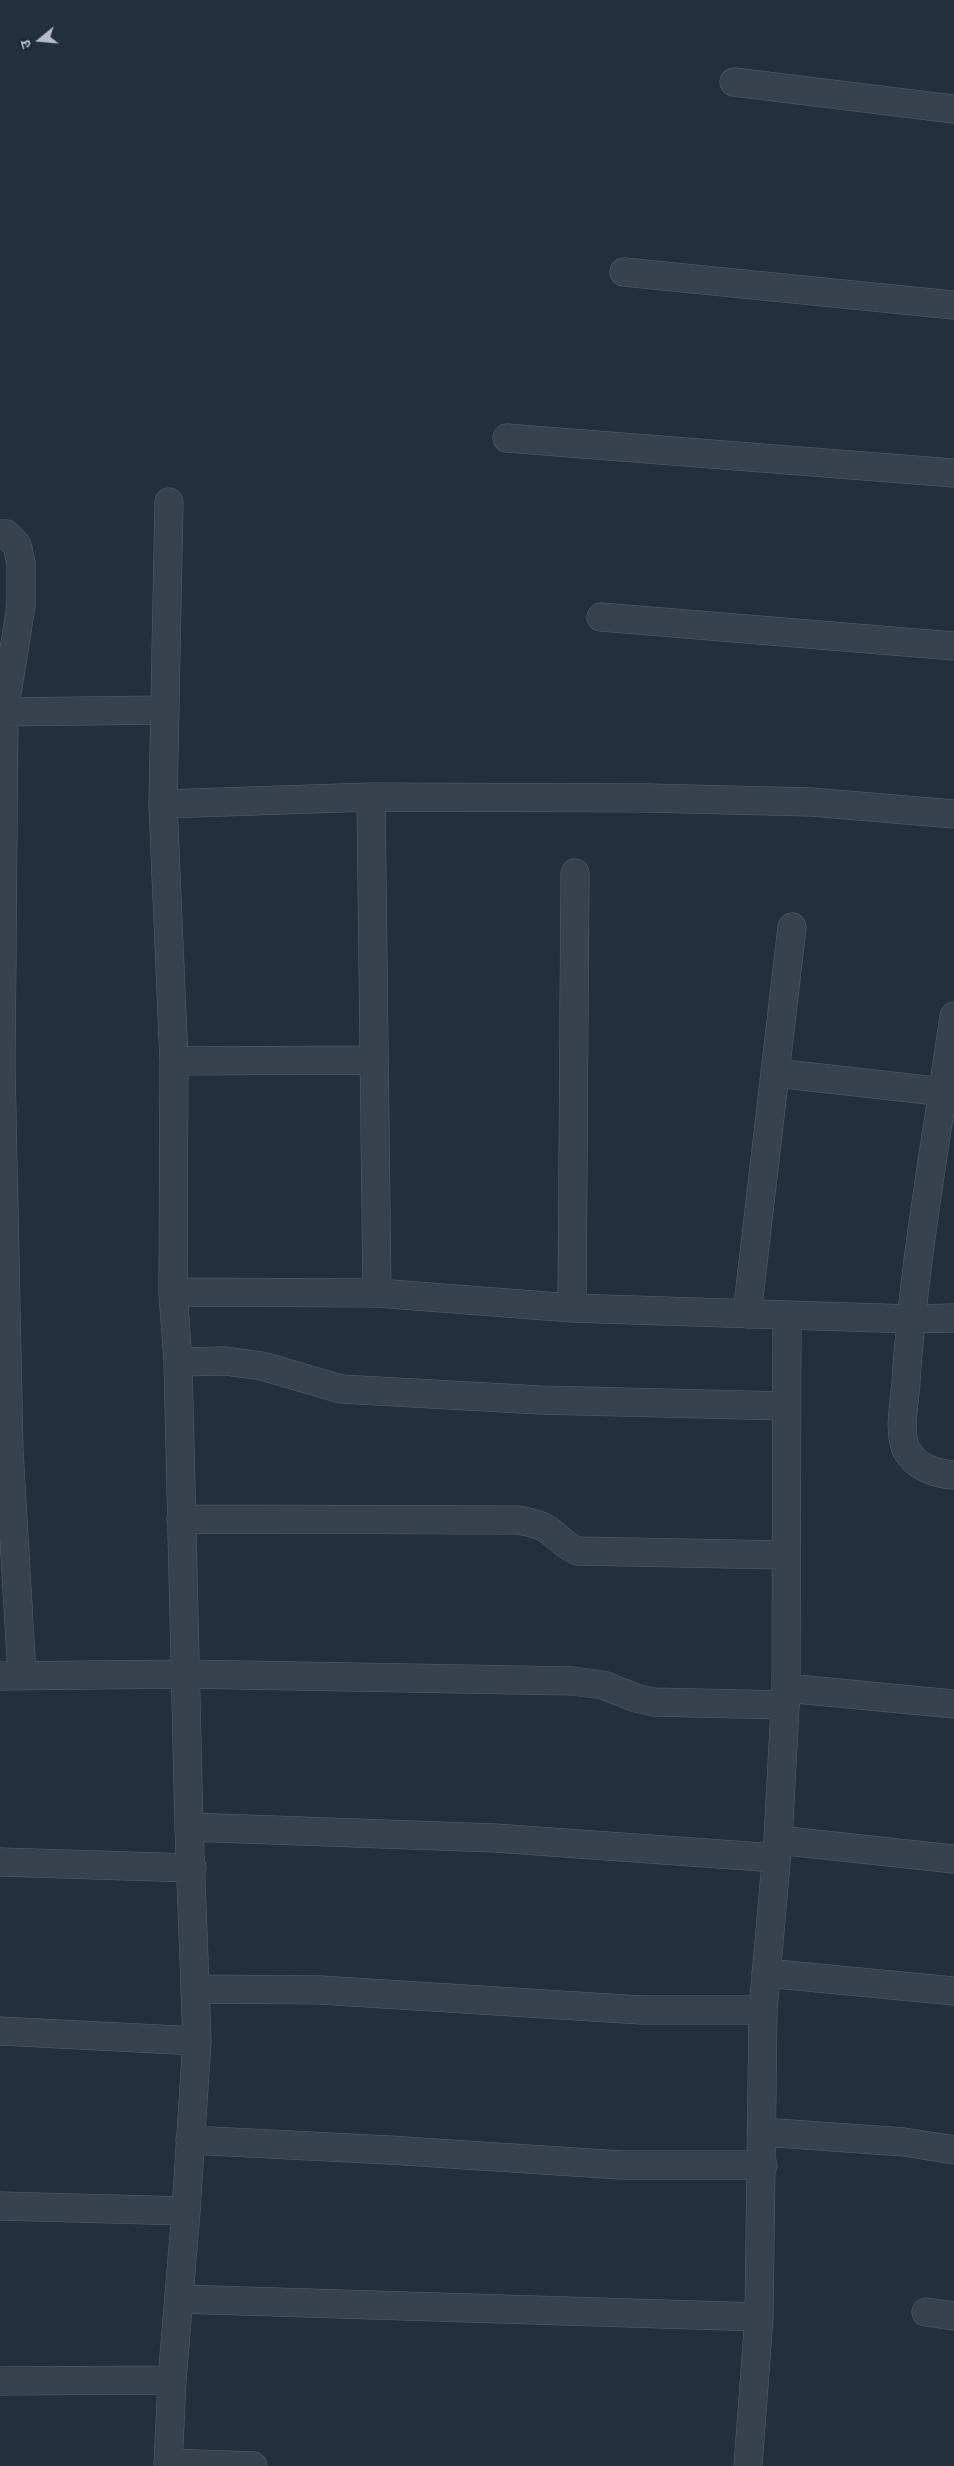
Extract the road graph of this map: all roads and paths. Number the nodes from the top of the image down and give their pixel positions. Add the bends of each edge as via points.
1 (734, 82) dead end
2 (954, 109) edge
3 (624, 272) dead end
4 (954, 305) edge
5 (507, 438) dead end
6 (954, 473) edge
7 (169, 502) dead end
8 (0, 534) edge
9 (601, 617) dead end
10 (954, 646) edge
11 (165, 710) junction
12 (2, 712) edge
13 (371, 797) junction
14 (163, 804) junction
15 (954, 814) edge
16 (575, 873) dead end
17 (792, 927) dead end
18 (954, 1016) edge
19 (374, 1060) junction
20 (174, 1061) junction
21 (776, 1073) junction
22 (949, 1092) edge
23 (173, 1292) junction
24 (377, 1293) junction
25 (572, 1308) junction
26 (747, 1314) junction
27 (788, 1316) junction
28 (954, 1318) edge
29 (910, 1319) junction
30 (178, 1362) junction
31 (786, 1406) junction
32 (954, 1475) edge
33 (181, 1519) junction
34 (786, 1555) junction
35 (185, 1674) junction
36 (11, 1676) edge
37 (785, 1697) junction
38 (954, 1704) edge
39 (189, 1827) junction
40 (777, 1849) junction
41 (954, 1859) edge
42 (0, 1862) edge
43 (192, 1868) junction
44 (766, 1973) junction
45 (195, 1989) junction
46 (954, 1991) edge
47 (763, 2010) junction
48 (0, 2031) edge
49 (197, 2041) junction
50 (762, 2132) junction
51 (190, 2140) junction
52 (954, 2150) edge
53 (763, 2165) junction
54 (0, 2206) edge
55 (186, 2211) junction
56 (179, 2299) junction
57 (926, 2312) dead end
58 (954, 2316) edge
59 (759, 2317) junction
60 (172, 2380) junction
61 (0, 2381) edge
62 (168, 2465) edge
63 (253, 2466) edge
64 (748, 2466) edge

1 - 2 street
3 - 4 street
5 - 6 street
7 - 11 street
8 - 12 street via 6,534 17,545 21,563 21,606
9 - 10 street
11 - 12 street
11 - 14 street
12 - 36 street via 1,1068
13 - 14 street
13 - 15 street via 811,802
13 - 19 street
14 - 20 street
16 - 25 street
17 - 21 street
18 - 22 street
19 - 20 street
19 - 24 street
20 - 23 street
21 - 22 street
21 - 26 street
22 - 29 street
23 - 24 street
23 - 30 street
24 - 25 street
25 - 26 street
26 - 27 street
27 - 29 street
27 - 31 street
28 - 29 street
29 - 32 street via 903,1429 906,1449 920,1465 938,1474
30 - 31 street via 225,1361 262,1366 341,1389 540,1400
30 - 33 street
31 - 34 street
33 - 34 street via 518,1520 546,1528 567,1547 578,1551
33 - 35 street
34 - 37 street
35 - 36 street
35 - 37 street via 573,1681 603,1685 654,1702
35 - 39 street
37 - 38 street
37 - 40 street
39 - 40 street
39 - 43 street
40 - 41 street
40 - 44 street
42 - 43 street
43 - 45 street
44 - 46 street
44 - 47 street
45 - 47 street via 320,1990 641,2010
45 - 49 street
47 - 50 street
48 - 49 street
49 - 51 street
50 - 52 street via 904,2142
50 - 53 street
51 - 53 street via 620,2165
51 - 55 street
53 - 59 street
54 - 55 street
55 - 56 street
56 - 59 street
56 - 60 street
57 - 58 street
59 - 64 street
60 - 61 street
60 - 62 street
62 - 63 street

